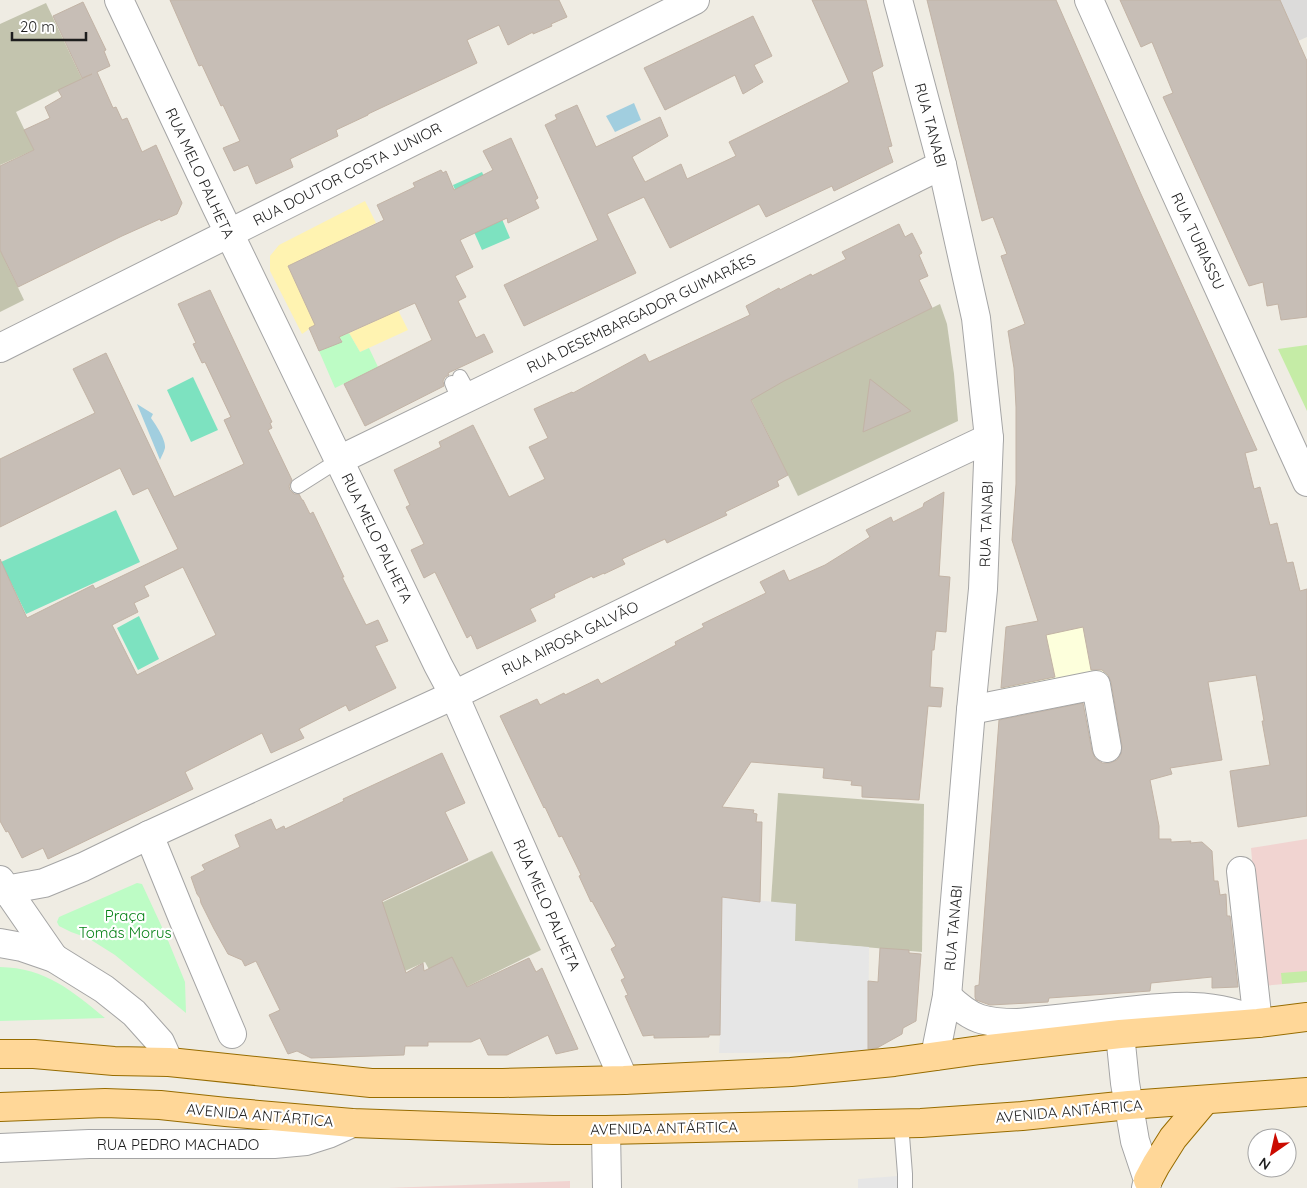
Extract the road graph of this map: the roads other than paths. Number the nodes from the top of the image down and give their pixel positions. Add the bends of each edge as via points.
1 (120, 0) edge
2 (695, 0) edge
3 (898, 0) edge
4 (1089, 0) edge
5 (942, 165) junction
6 (229, 234) junction
7 (0, 348) edge
8 (989, 438) junction
9 (339, 460) junction
10 (1307, 482) edge
11 (298, 486) dead end
12 (454, 695) junction
13 (971, 710) junction
14 (1107, 748) dead end
15 (149, 835) junction
16 (1240, 871) dead end
17 (2, 887) edge
18 (0, 943) edge
19 (54, 958) junction
20 (947, 996) junction
21 (1307, 1016) edge
22 (1258, 1022) junction
23 (232, 1034) dead end
24 (1120, 1034) junction
25 (0, 1054) edge
26 (935, 1056) junction
27 (169, 1062) junction
28 (624, 1080) junction
29 (1307, 1092) edge
30 (1205, 1100) junction
31 (1129, 1105) junction
32 (11, 1107) edge
33 (352, 1123) junction
34 (901, 1123) junction
35 (606, 1130) junction
36 (0, 1148) edge
37 (1147, 1184) edge
38 (905, 1187) edge
39 (607, 1188) edge

1 - 6 street, RUA MELO PALHETA
2 - 6 street, RUA DOUTOR COSTA JUNIOR
3 - 5 street, RUA TANABI
4 - 10 street, RUA TURIASSU
5 - 8 street, RUA TANABI via 976,318
5 - 9 street, RUA DESEMBARGADOR GUIMARÃES via 461,390
6 - 7 street, RUA DOUTOR COSTA JUNIOR
6 - 9 street, RUA MELO PALHETA
8 - 12 street, RUA AIROSA GALVÃO
8 - 13 street, RUA TANABI via 983,589
9 - 11 lane
9 - 12 street, RUA MELO PALHETA
12 - 15 street, RUA AIROSA GALVÃO
12 - 28 street, RUA MELO PALHETA
13 - 14 street via 1096,685
13 - 20 street, RUA TANABI
15 - 17 street via 44,883
15 - 23 street
16 - 22 street
17 - 19 street
18 - 19 street
19 - 27 street via 104,989 134,1013 160,1042
20 - 22 street via 977,1018 995,1023 1194,1007 1233,1012
20 - 26 street, RUA TANABI
21 - 22 main road
22 - 24 main road
24 - 26 main road
24 - 31 street
25 - 27 main road
26 - 28 main road via 791,1072
27 - 28 main road via 371,1083
29 - 30 main road, AVENIDA ANTÁRTICA
30 - 31 main road, AVENIDA ANTÁRTICA
30 - 37 main road via 1173,1138
31 - 34 main road, AVENIDA ANTÁRTICA via 1022,1116
31 - 37 street
32 - 33 main road, AVENIDA ANTÁRTICA via 105,1103 160,1105
33 - 35 main road, AVENIDA ANTÁRTICA
33 - 36 street, RUA PEDRO MACHADO via 306,1141 274,1144 89,1144
34 - 35 main road, AVENIDA ANTÁRTICA
34 - 38 lane
35 - 39 street

